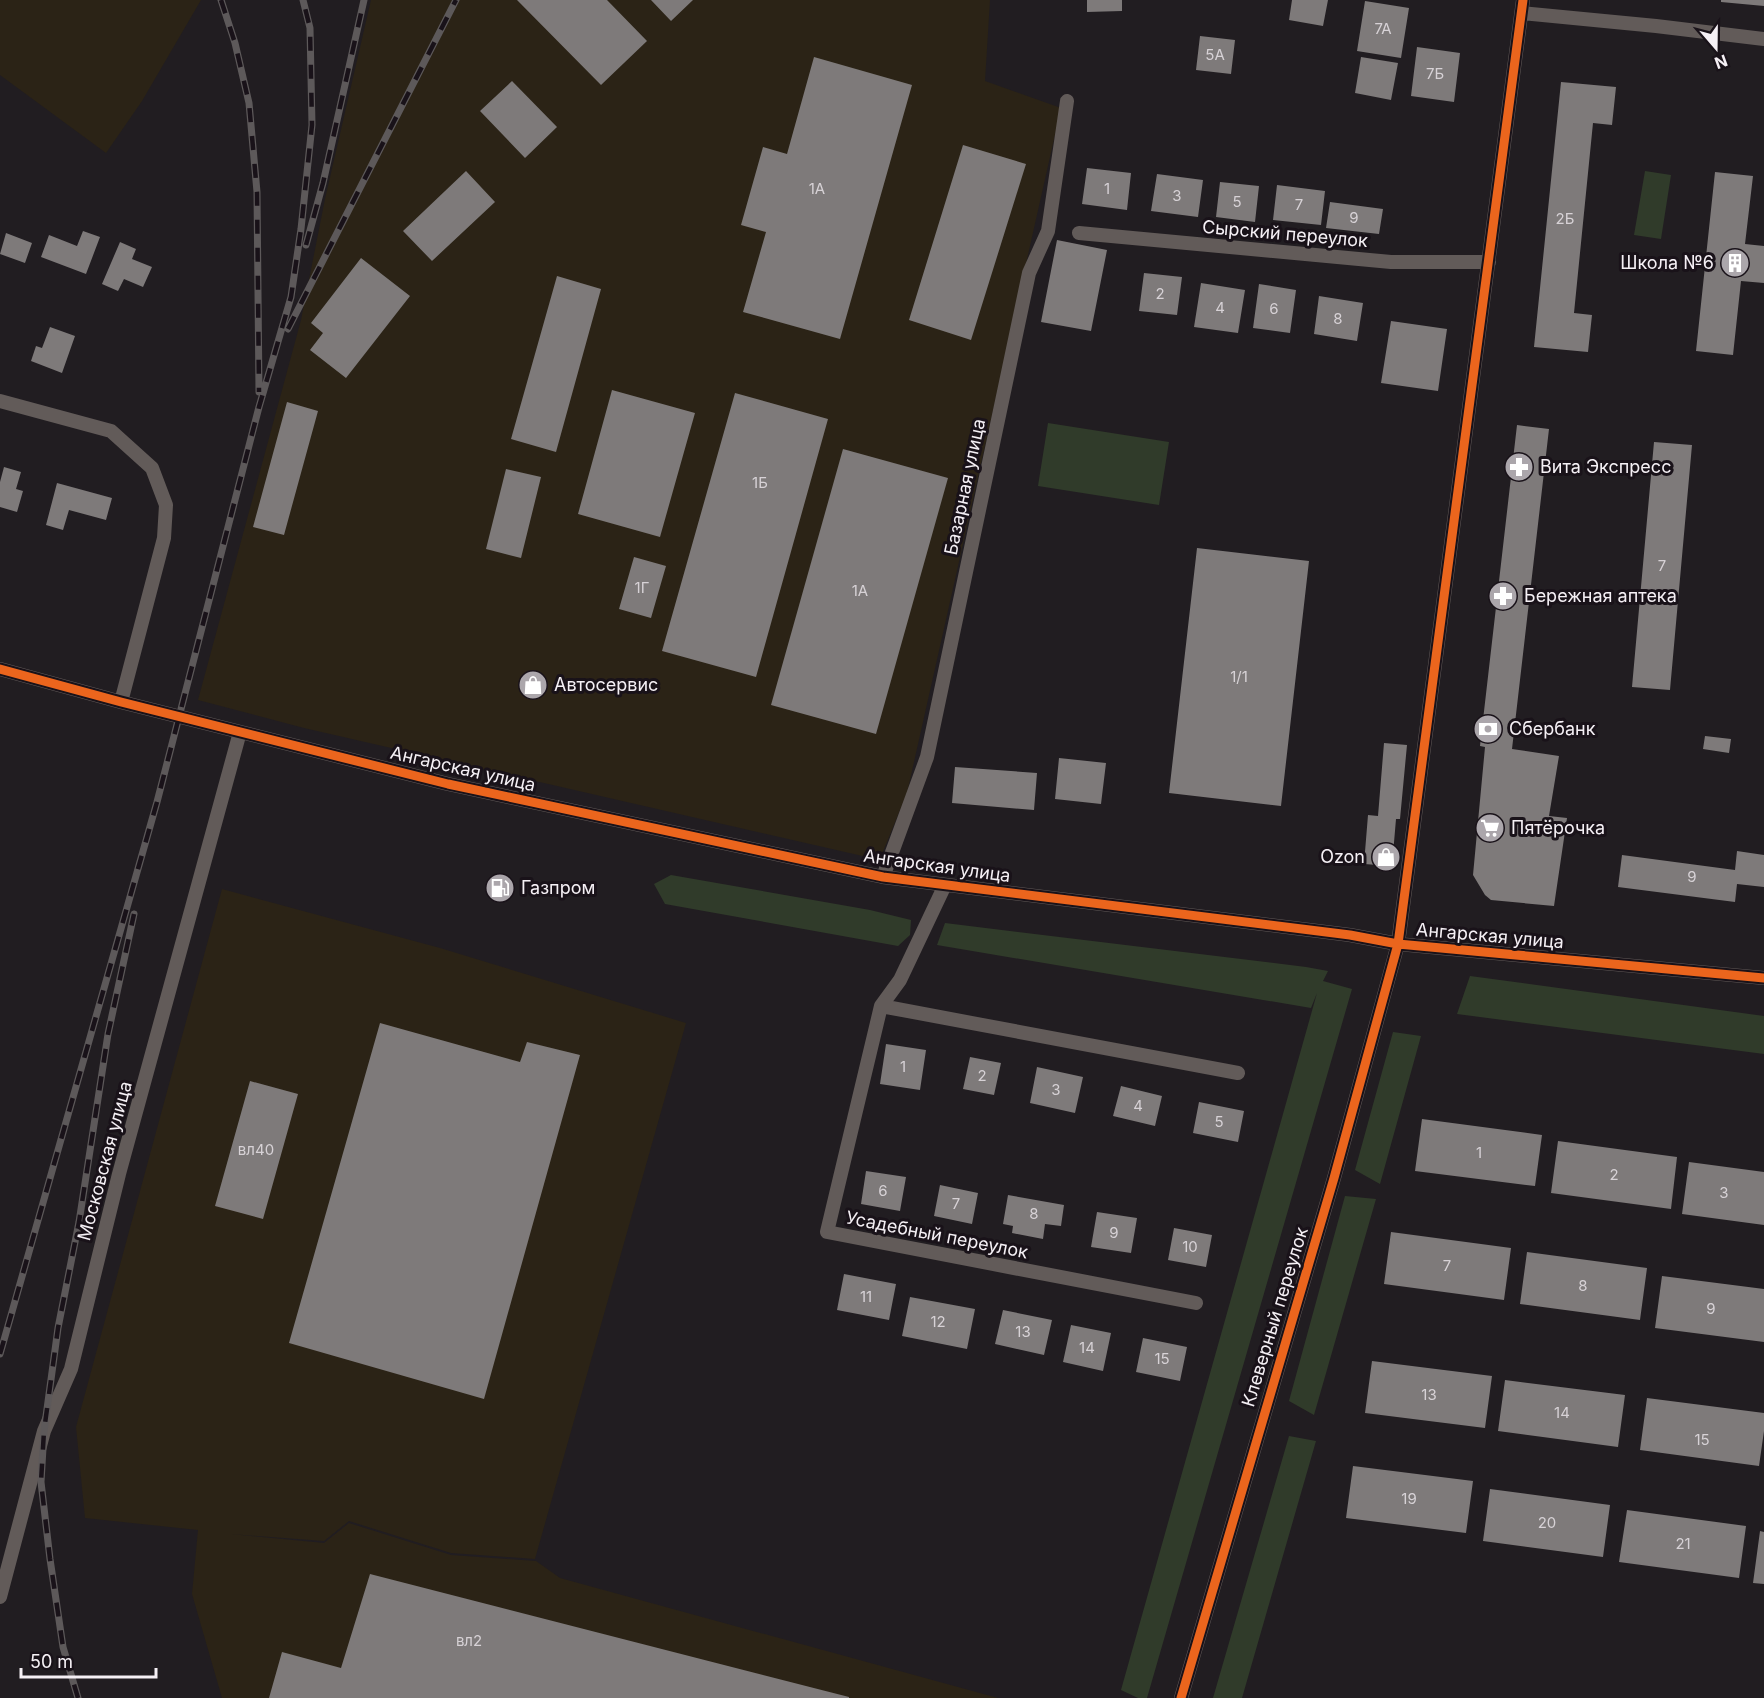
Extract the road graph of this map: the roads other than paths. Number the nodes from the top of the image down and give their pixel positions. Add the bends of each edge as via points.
1 (1522, 7) edge
2 (1764, 39) edge
3 (1067, 101) dead end
4 (1079, 233) dead end
5 (1489, 262) junction
6 (0, 400) edge
7 (0, 669) edge
8 (120, 702) junction
9 (240, 732) junction
10 (883, 877) junction
11 (945, 885) junction
12 (1398, 944) junction
13 (1764, 978) edge
14 (881, 1006) junction
15 (1238, 1073) dead end
16 (1196, 1302) dead end
17 (0, 1597) edge
18 (1181, 1698) edge

1 - 2 street
1 - 5 street, Клеверный переулок
3 - 10 street, Базарная улица via 1048,231 1029,273 927,758
4 - 5 street, Сырский переулок via 1391,262
5 - 12 street, Клеверный переулок
6 - 8 street via 111,431 152,468 166,505 164,538
7 - 8 street, Ангарская улица
8 - 9 street, Ангарская улица
9 - 10 street, Ангарская улица via 459,786
9 - 17 street, Московская улица via 122,1163 71,1369 44,1431
10 - 11 street, Ангарская улица
11 - 12 street, Ангарская улица
11 - 14 street, Усадебный переулок via 900,980
12 - 13 street, Ангарская улица
12 - 18 street, Клеверный переулок via 1334,1178
14 - 15 street
14 - 16 street, Усадебный переулок via 827,1232

